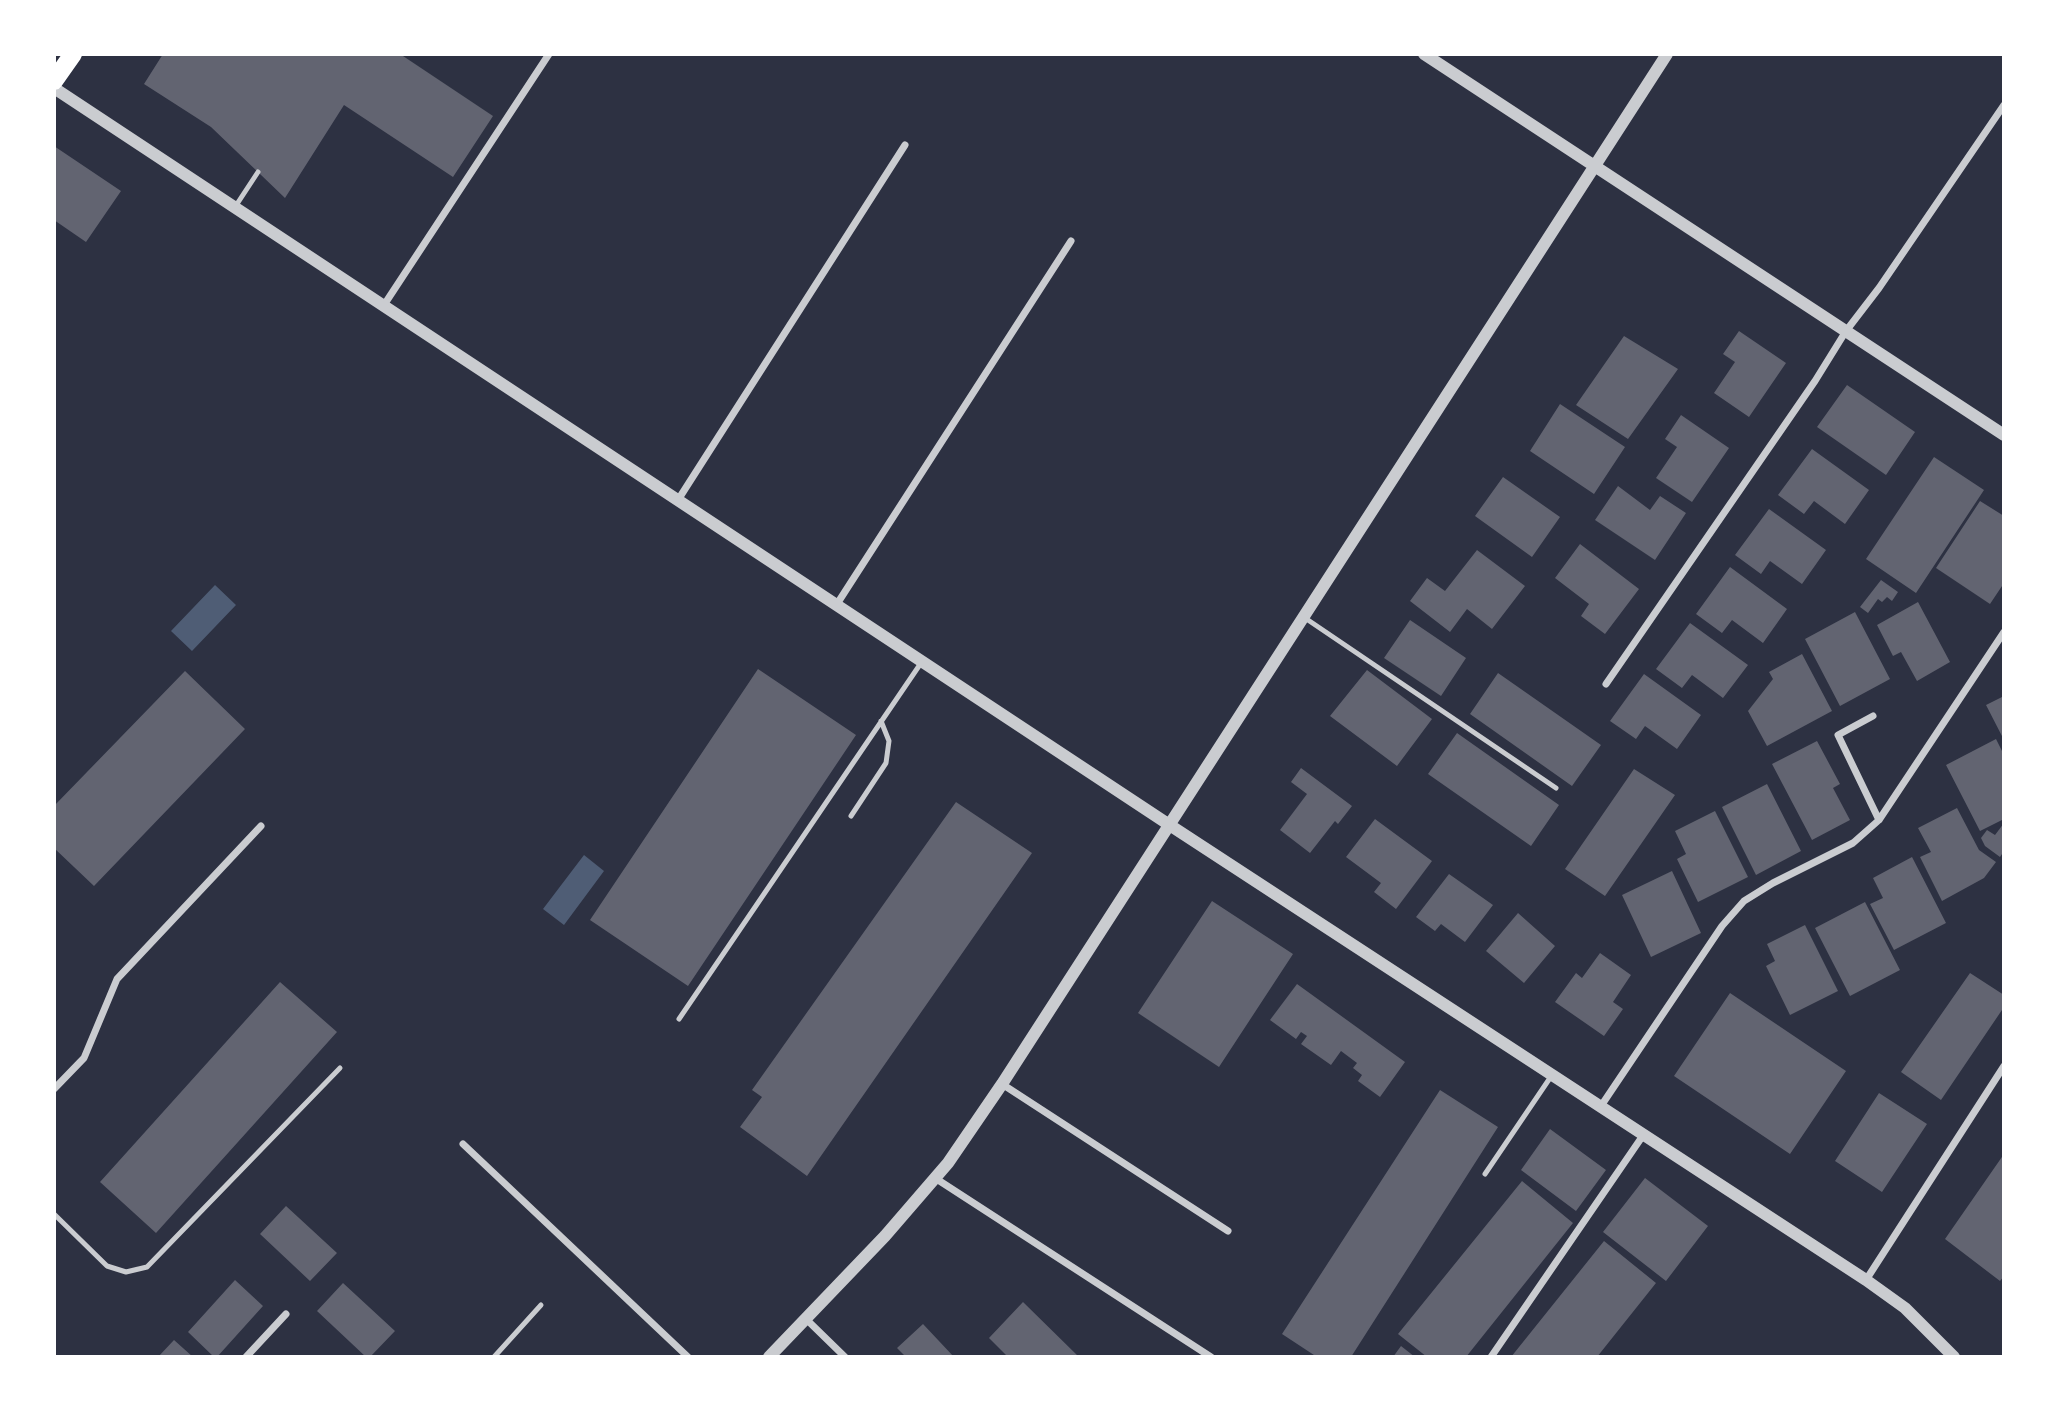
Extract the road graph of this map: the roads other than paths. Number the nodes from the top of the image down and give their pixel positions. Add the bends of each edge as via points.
1 (73, 54) edge
2 (549, 54) edge
3 (1423, 54) edge
4 (1667, 54) edge
5 (54, 81) edge
6 (54, 88) edge
7 (2004, 105) edge
8 (905, 145) dead end
9 (1595, 165) junction
10 (258, 172) dead end
11 (234, 207) junction
12 (1071, 242) dead end
13 (384, 306) junction
14 (1846, 331) junction
15 (2004, 435) edge
16 (678, 500) junction
17 (837, 604) junction
18 (1302, 616) junction
19 (2004, 632) edge
20 (922, 660) junction
21 (1606, 684) dead end
22 (1873, 716) dead end
23 (881, 721) junction
24 (1556, 788) dead end
25 (851, 816) dead end
26 (1879, 820) junction
27 (1168, 824) junction
28 (261, 826) dead end
29 (679, 1019) dead end
30 (2004, 1066) edge
31 (340, 1068) dead end
32 (1552, 1075) junction
33 (1002, 1084) junction
34 (54, 1089) edge
35 (1601, 1106) junction
36 (1644, 1134) junction
37 (463, 1144) dead end
38 (1485, 1174) dead end
39 (935, 1178) junction
40 (54, 1214) edge
41 (1228, 1231) dead end
42 (1866, 1280) junction
43 (541, 1305) dead end
44 (286, 1314) dead end
45 (805, 1318) junction
46 (246, 1357) edge
47 (494, 1357) edge
48 (688, 1357) edge
49 (769, 1357) edge
50 (845, 1357) edge
51 (1211, 1357) edge
52 (1491, 1357) edge
53 (1954, 1357) edge

1 - 5 main road
2 - 13 street
3 - 9 street
4 - 9 street
6 - 11 street
7 - 14 street
8 - 16 street
9 - 14 street
9 - 18 street
10 - 11 lane
11 - 13 street
12 - 17 street
13 - 16 street
14 - 15 street
14 - 21 street
16 - 17 street
17 - 20 street
18 - 24 lane
18 - 27 street
19 - 26 street
20 - 23 lane
20 - 27 street
22 - 26 street via 1838,735
23 - 25 lane via 889,741 886,763
23 - 29 lane
26 - 35 street via 1853,843 1744,901 1721,926
27 - 32 street
27 - 33 street
28 - 34 street via 117,979 85,1058
30 - 42 street
31 - 40 lane via 147,1267 126,1272 107,1266
32 - 35 street
32 - 38 lane
33 - 39 street
33 - 41 street
35 - 36 street
36 - 42 street
36 - 52 street
37 - 48 street
39 - 45 street
39 - 51 street
42 - 53 street via 1905,1308
43 - 47 lane
44 - 46 street
45 - 49 street
45 - 50 street

